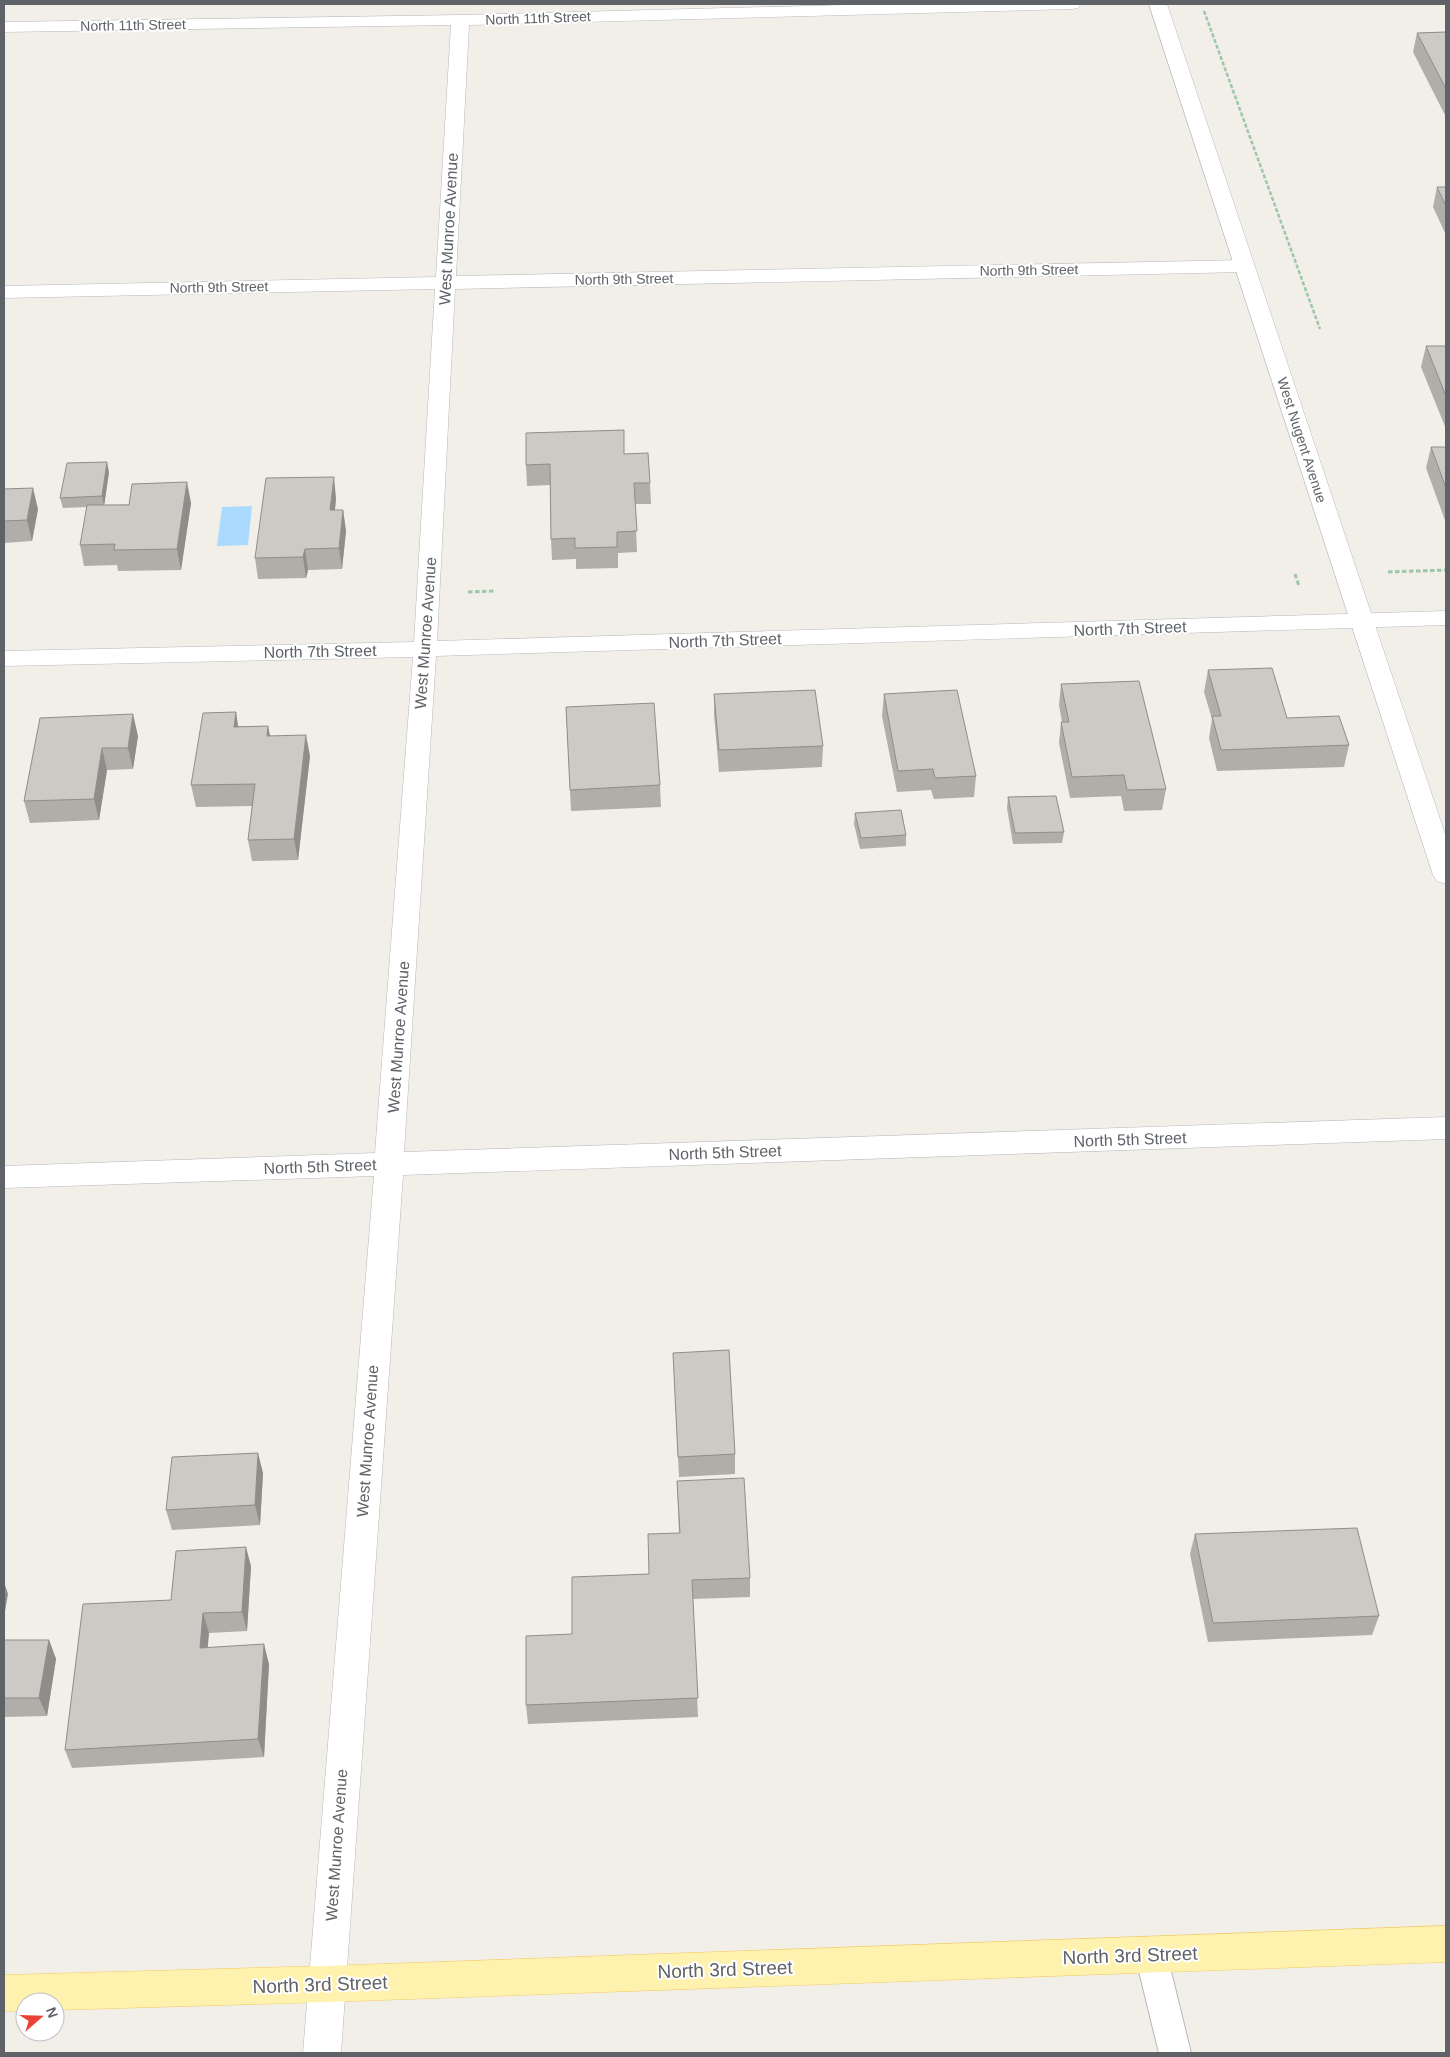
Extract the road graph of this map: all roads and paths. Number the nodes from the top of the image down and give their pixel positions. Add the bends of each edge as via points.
1 (1072, 4) edge
2 (1158, 4) edge
3 (1204, 11) dead end
4 (460, 20) junction
5 (4, 27) edge
6 (1244, 266) junction
7 (445, 282) junction
8 (4, 292) edge
9 (1320, 330) dead end
10 (1446, 570) edge
11 (1379, 572) dead end
12 (495, 591) dead end
13 (460, 592) dead end
14 (1446, 618) edge
15 (1361, 621) junction
16 (425, 649) junction
17 (4, 658) edge
18 (1446, 876) edge
19 (1446, 1128) edge
20 (389, 1164) junction
21 (4, 1177) edge
22 (1446, 1944) edge
23 (1151, 1954) junction
24 (326, 1984) junction
25 (4, 1993) edge
26 (322, 2053) edge
27 (1175, 2053) edge

1 - 4 street, North 11th Street
2 - 6 street, West Nugent Avenue
3 - 9 path
4 - 5 street, North 11th Street
4 - 7 street, West Munroe Avenue
6 - 7 street, North 9th Street
6 - 15 street, West Nugent Avenue
7 - 8 street, North 9th Street
7 - 16 street, West Munroe Avenue
10 - 11 path
12 - 13 path
14 - 15 street, North 7th Street
15 - 16 street, North 7th Street
15 - 18 street, West Nugent Avenue
16 - 17 street, North 7th Street
16 - 20 street, West Munroe Avenue
19 - 20 street, North 5th Street
20 - 21 street, North 5th Street
20 - 24 street, West Munroe Avenue
22 - 23 main road, North 3rd Street
23 - 24 main road, North 3rd Street
23 - 27 lane
24 - 25 main road, North 3rd Street
24 - 26 street, West Munroe Avenue

